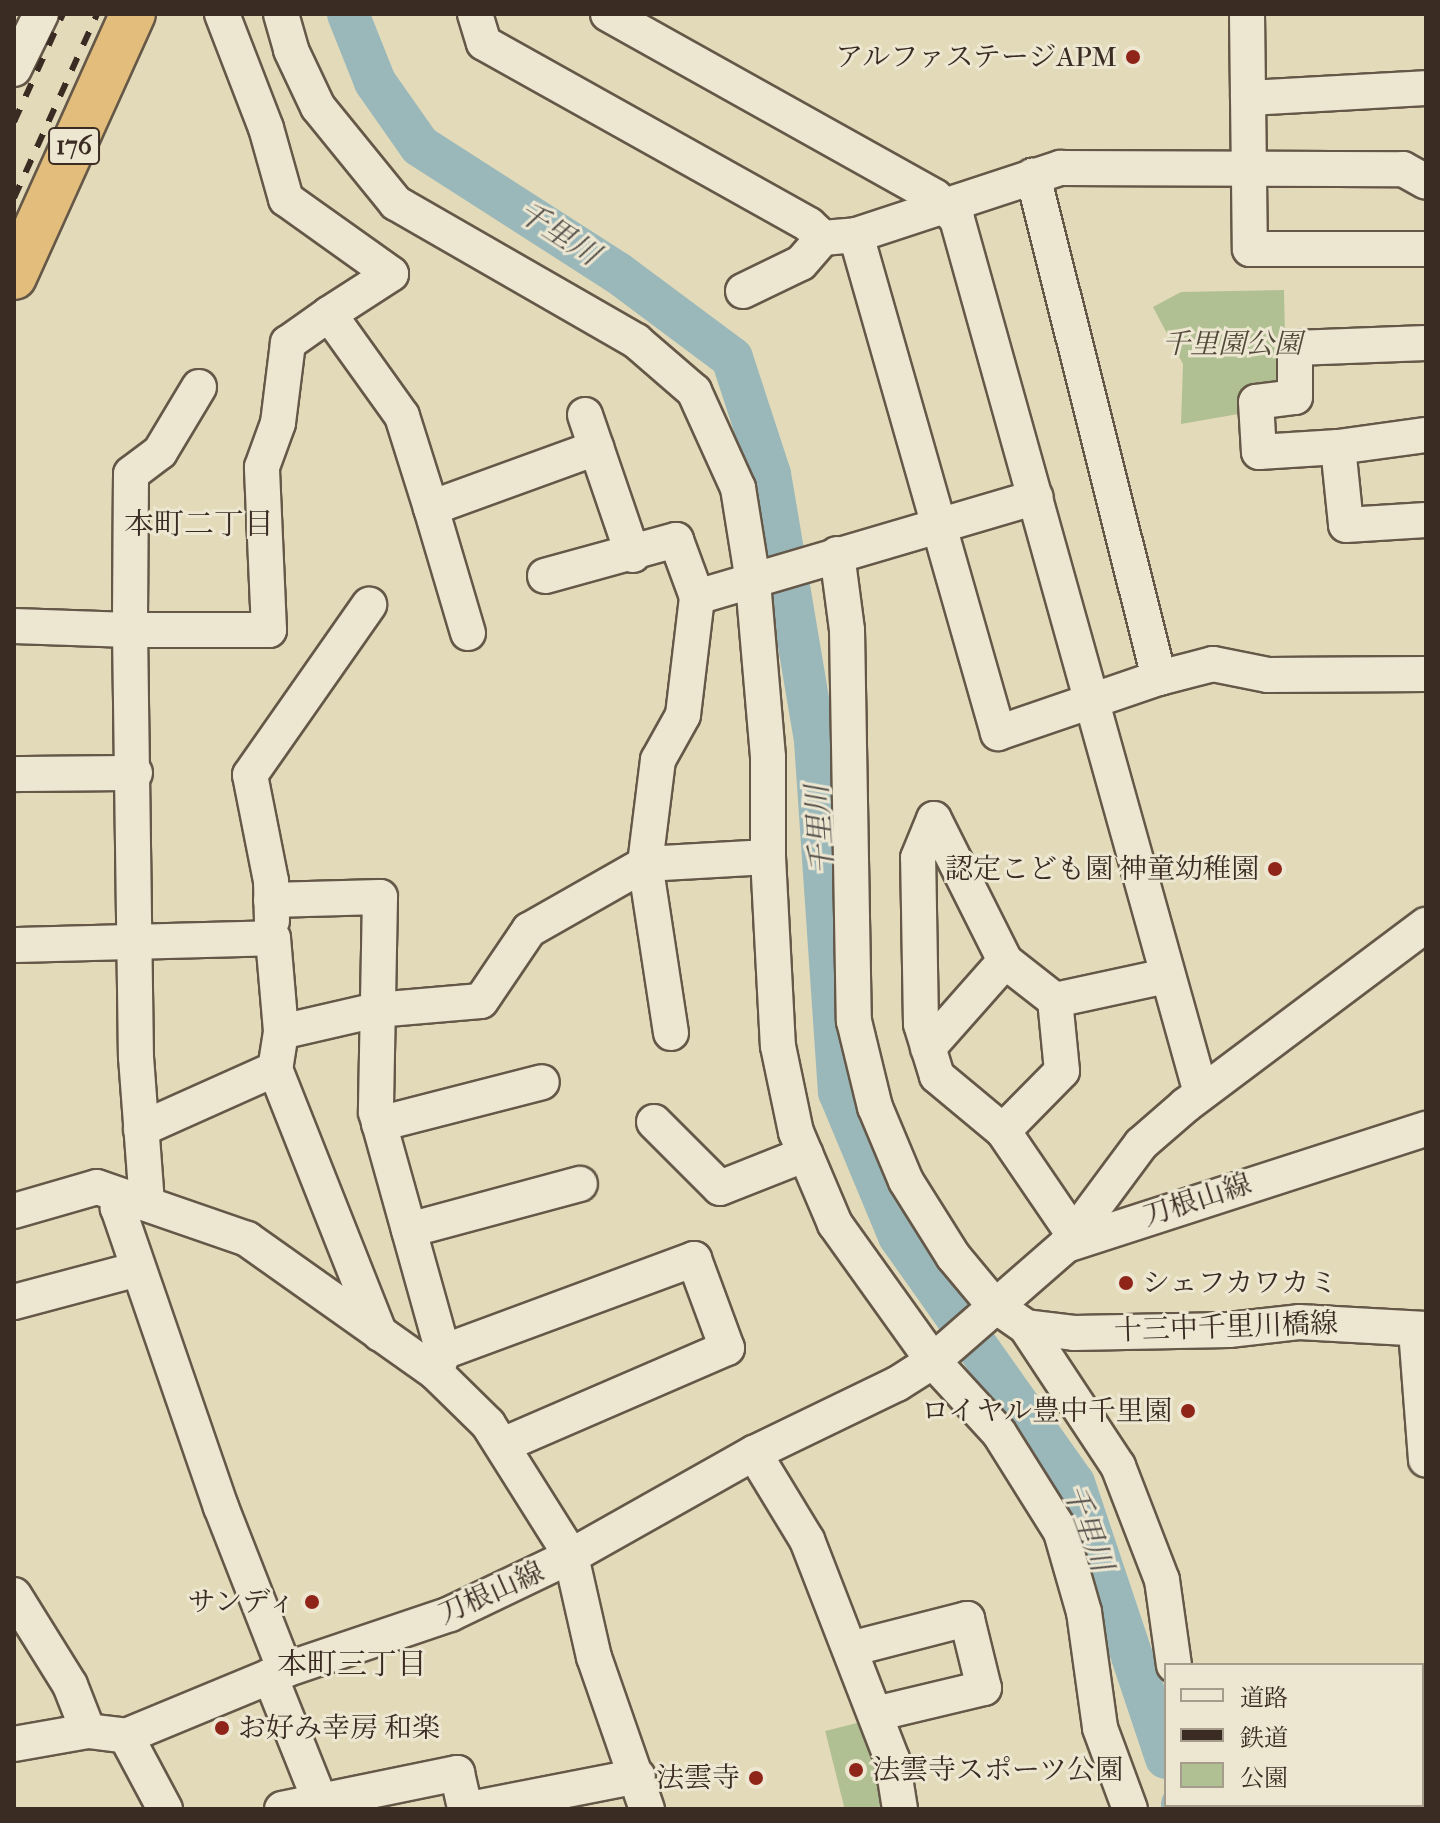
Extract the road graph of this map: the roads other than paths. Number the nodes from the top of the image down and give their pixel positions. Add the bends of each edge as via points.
1 (41, 14) edge
2 (133, 14) edge
3 (222, 14) edge
4 (281, 14) edge
5 (475, 14) edge
6 (608, 14) edge
7 (1247, 14) edge
8 (14, 69) edge
9 (1426, 88) edge
10 (1248, 98) junction
11 (1250, 167) junction
12 (1033, 176) junction
13 (1426, 182) edge
14 (948, 208) junction
15 (839, 236) junction
16 (1426, 249) edge
17 (14, 277) edge
18 (743, 291) dead end
19 (329, 314) junction
20 (1426, 343) edge
21 (199, 387) dead end
22 (585, 415) dead end
23 (1426, 435) edge
24 (1338, 447) junction
25 (596, 448) junction
26 (1036, 497) junction
27 (431, 508) junction
28 (1426, 520) edge
29 (939, 525) junction
30 (837, 554) junction
31 (633, 555) junction
32 (545, 576) dead end
33 (753, 582) junction
34 (697, 597) junction
35 (369, 605) dead end
36 (14, 626) edge
37 (130, 630) junction
38 (468, 633) dead end
39 (1426, 674) edge
40 (1159, 678) junction
41 (1091, 702) junction
42 (135, 773) junction
43 (14, 774) edge
44 (768, 857) junction
45 (645, 864) junction
46 (271, 900) junction
47 (1426, 925) edge
48 (273, 938) junction
49 (136, 944) junction
50 (14, 945) edge
51 (1005, 961) junction
52 (1166, 976) junction
53 (1055, 1000) junction
54 (376, 1010) junction
55 (281, 1032) junction
56 (671, 1033) dead end
57 (928, 1048) junction
58 (275, 1069) junction
59 (542, 1082) dead end
60 (1201, 1093) junction
61 (654, 1122) dead end
62 (379, 1124) junction
63 (141, 1129) junction
64 (1426, 1129) edge
65 (1003, 1131) junction
66 (806, 1154) junction
67 (580, 1184) dead end
68 (142, 1202) junction
69 (14, 1211) edge
70 (409, 1230) junction
71 (1070, 1240) junction
72 (138, 1269) junction
73 (14, 1302) edge
74 (992, 1307) junction
75 (1026, 1327) junction
76 (1421, 1329) edge
77 (380, 1334) junction
78 (935, 1359) junction
79 (439, 1363) junction
80 (503, 1445) junction
81 (754, 1453) junction
82 (1426, 1460) edge
83 (571, 1556) junction
84 (14, 1595) edge
85 (850, 1649) junction
86 (1174, 1663) edge
87 (277, 1673) junction
88 (875, 1714) junction
89 (88, 1731) junction
90 (126, 1736) junction
91 (14, 1744) edge
92 (638, 1776) junction
93 (320, 1801) junction
94 (165, 1809) edge
95 (282, 1809) edge
96 (467, 1809) edge
97 (647, 1809) edge
98 (900, 1809) edge
99 (1130, 1809) edge

1 - 8 street
2 - 17 highway, 176
3 - 19 street via 266,128 286,199 391,274
4 - 33 street via 291,50 318,107 396,203 636,341 694,391 738,488
5 - 15 street via 484,43 809,225
6 - 14 street
7 - 10 street
9 - 10 street
10 - 11 street
11 - 12 street via 1060,168
11 - 13 street via 1403,169
11 - 16 street via 1250,249
12 - 14 street
12 - 40 street
14 - 15 street
14 - 26 street via 957,219 983,303
15 - 18 street via 801,263
15 - 29 street
19 - 27 street via 402,416
19 - 37 street via 288,343 278,423 262,467 269,630
20 - 24 street via 1295,348 1295,397 1256,402 1259,452
21 - 37 street via 160,452 131,474
22 - 25 street
23 - 24 street
24 - 28 street via 1346,525
25 - 27 street
25 - 31 street
26 - 29 street
26 - 41 street
27 - 38 street
29 - 30 street
29 - 41 street via 998,733
30 - 33 street
30 - 74 street via 847,630 854,1021 875,1107 906,1181
31 - 32 street
31 - 34 street via 676,540
33 - 34 street
33 - 44 street via 768,757
34 - 45 street via 683,715 658,760
35 - 46 street via 250,775
36 - 37 street
37 - 42 street
39 - 40 street via 1268,675 1213,664
40 - 41 street
41 - 52 street
42 - 43 street
42 - 49 street
44 - 45 street
44 - 66 street via 778,1046
45 - 54 street via 529,930 481,1001
45 - 56 street
46 - 48 street
46 - 54 street via 380,897
47 - 60 street
48 - 49 street
48 - 55 street
49 - 50 street
49 - 63 street
51 - 53 street
51 - 57 street
51 - 57 street via 934,819 918,858 921,1024
52 - 53 street
52 - 60 street
53 - 65 street via 1062,1071
54 - 55 street
54 - 62 street
55 - 58 street
57 - 65 street via 937,1076
58 - 63 street
58 - 77 street
59 - 62 street
60 - 71 street via 1141,1144
61 - 66 street via 720,1188
62 - 70 street
63 - 68 street
64 - 71 street, 刀根山線
65 - 71 street
66 - 78 street via 835,1224
67 - 70 street
68 - 69 street via 97,1187
68 - 72 street via 118,1208
68 - 77 street via 247,1239
70 - 79 street
71 - 74 street, 刀根山線
72 - 73 street
72 - 87 street
74 - 75 street
74 - 78 street, 刀根山線
75 - 76 street, 十三中千里川橋線 via 1074,1333 1229,1330 1299,1322
75 - 86 street via 1103,1440 1132,1495 1162,1580
76 - 82 street
77 - 79 street
78 - 81 street, 刀根山線 via 897,1384
78 - 99 street via 999,1433 1061,1532 1084,1612 1100,1728
79 - 80 street
79 - 80 street via 694,1259 727,1348
80 - 83 street
81 - 83 street, 刀根山線
81 - 85 street via 807,1540
83 - 87 street, 刀根山線 via 450,1614
83 - 92 street via 594,1657
84 - 89 street via 70,1685
85 - 88 street
85 - 88 street via 967,1619 984,1688
87 - 90 street, 刀根山線
87 - 93 street
88 - 98 street via 892,1759
89 - 90 street
89 - 91 street
90 - 94 street
92 - 96 street
92 - 97 street
93 - 95 street
93 - 96 street via 457,1773

